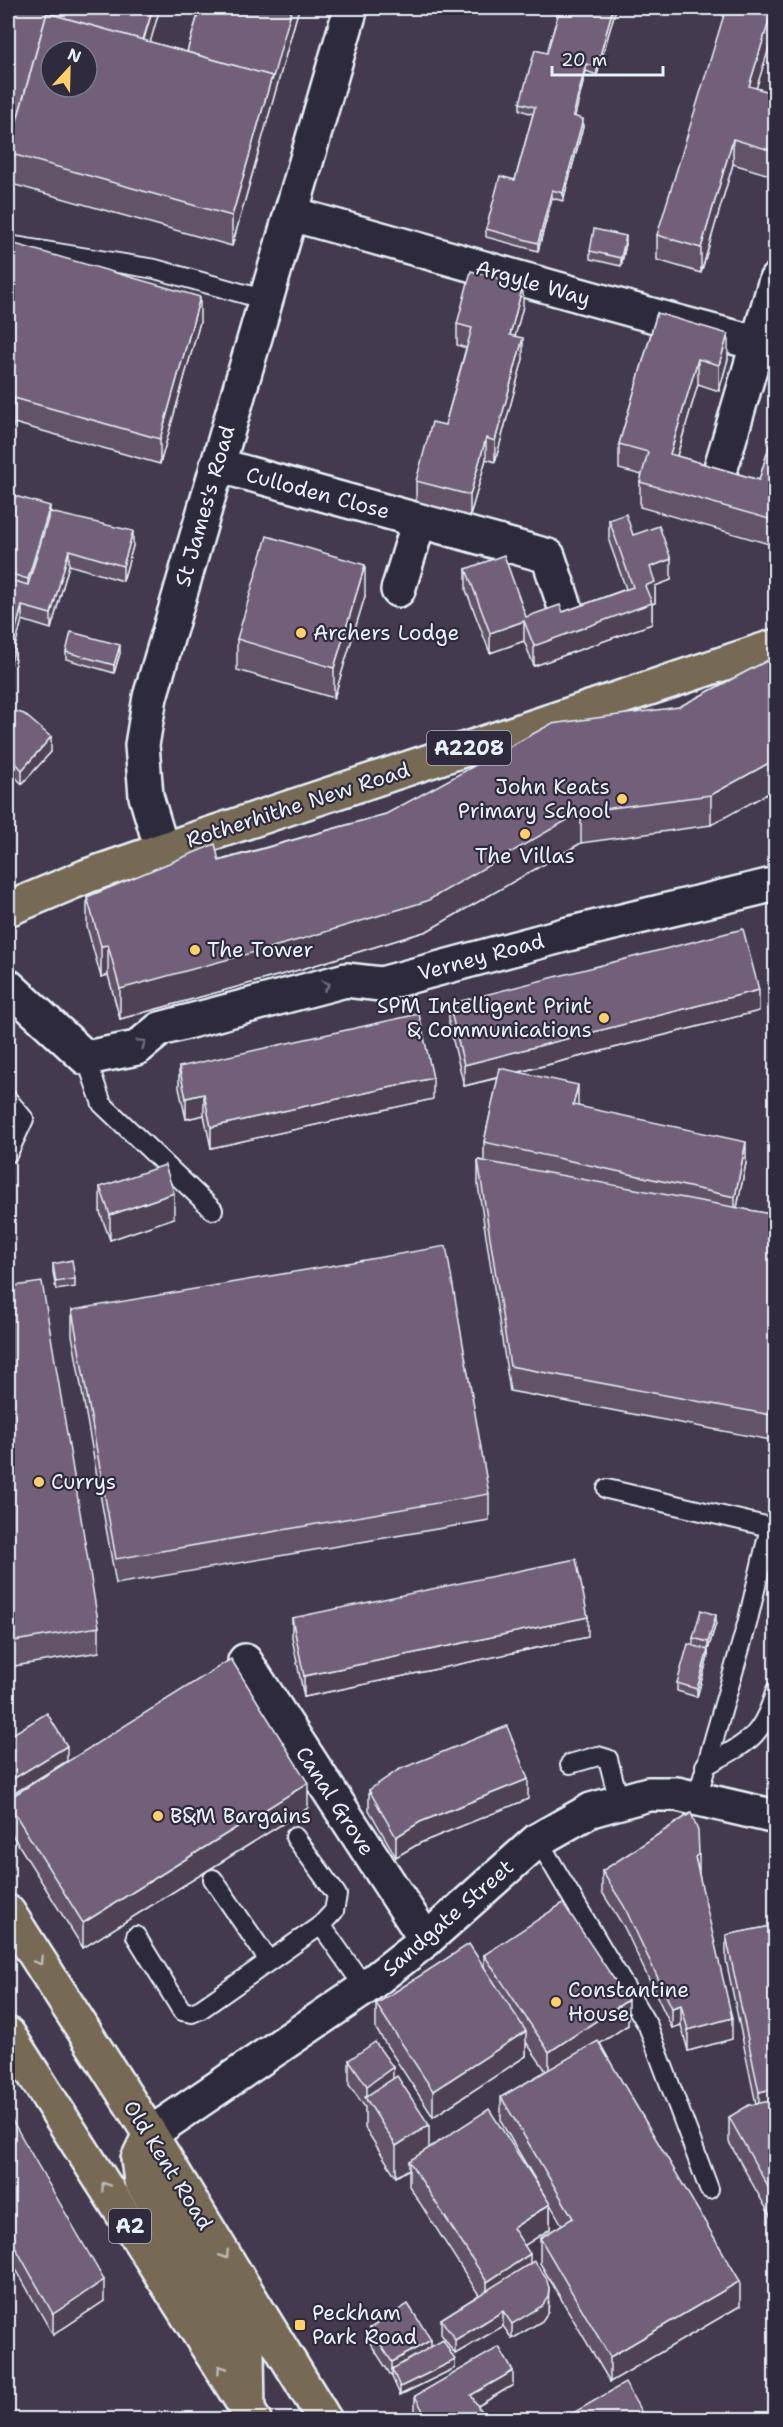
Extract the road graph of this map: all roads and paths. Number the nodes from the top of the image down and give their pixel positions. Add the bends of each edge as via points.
1 (351, 8) edge
2 (291, 214) junction
3 (8, 245) edge
4 (776, 280) edge
5 (266, 300) junction
6 (766, 346) edge
7 (217, 465) junction
8 (720, 471) edge
9 (418, 521) junction
10 (398, 590) dead end
11 (568, 616) edge
12 (776, 646) edge
13 (162, 850) junction
14 (776, 885) edge
15 (8, 909) edge
16 (8, 986) edge
17 (86, 1058) junction
18 (8, 1100) edge
19 (8, 1154) edge
20 (213, 1210) dead end
21 (608, 1489) dead end
22 (245, 1661) dead end
23 (776, 1690) edge
24 (570, 1764) dead end
25 (705, 1766) junction
26 (697, 1798) junction
27 (619, 1801) junction
28 (776, 1816) edge
29 (295, 1838) dead end
30 (538, 1840) junction
31 (213, 1879) dead end
32 (8, 1912) edge
33 (321, 1925) junction
34 (136, 1936) dead end
35 (426, 1940) junction
36 (269, 1961) junction
37 (365, 1988) junction
38 (8, 2034) edge
39 (150, 2134) junction
40 (709, 2189) dead end
41 (251, 2417) edge
42 (326, 2420) edge

1 - 2 street, St James's Road
2 - 5 street, St James's Road
2 - 6 street, Argyle Way
3 - 5 lane via 155,269
4 - 6 street
5 - 7 street, St James's Road
6 - 8 street
7 - 9 street, Culloden Close
7 - 13 street, St James's Road via 150,697 142,745 146,796
9 - 10 street, Culloden Close
9 - 11 street, Culloden Close via 548,556
12 - 13 main road, Rotherhithe New Road / A2208
13 - 15 main road, A2208
17 -> 14 street, Verney Road via 137,1048 160,1029 346,980 381,984 568,934
16 - 17 street
17 - 20 lane via 102,1104
18 - 19 lane via 24,1119
21 - 25 lane via 770,1527 747,1624
22 - 35 street, Canal Grove
23 - 25 lane via 760,1729 745,1743
24 - 27 lane via 598,1756 608,1759
25 - 26 lane
26 - 27 street, Sandgate Street via 648,1794
26 - 28 street, Sandgate Street
27 - 30 street, Sandgate Street via 591,1810
29 - 33 lane via 337,1895 334,1911
30 - 35 street, Sandgate Street
30 - 40 lane via 648,2026
31 - 36 lane
32 -> 39 main road, Old Kent Road
33 - 36 lane
33 - 37 lane
34 - 36 lane via 182,2011 192,2013
35 - 37 street, Sandgate Street
37 - 39 street, Sandgate Street
41 -> 38 main road, A2
39 - 41 main road via 138,2159 141,2181 247,2350
39 -> 42 main road, Old Kent Road

